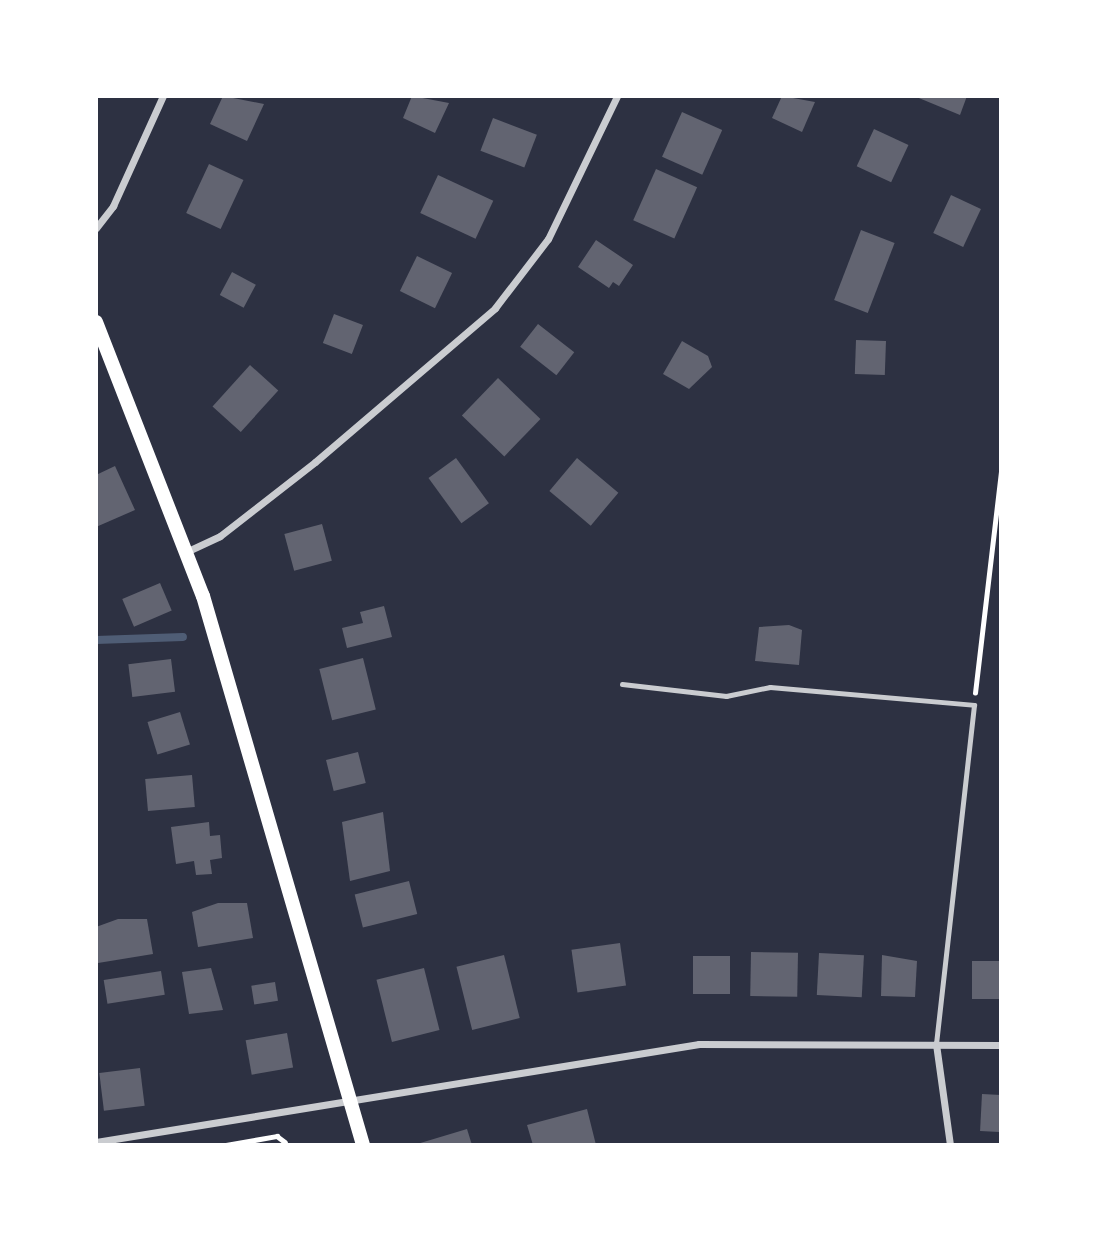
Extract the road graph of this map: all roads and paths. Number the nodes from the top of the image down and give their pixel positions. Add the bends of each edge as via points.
1 (163, 96) edge
2 (617, 96) edge
3 (96, 228) edge
4 (96, 322) edge
5 (1001, 471) edge
6 (188, 551) junction
7 (622, 684) dead end
8 (974, 705) junction
9 (936, 1044) junction
10 (1001, 1045) edge
11 (353, 1102) junction
12 (96, 1142) edge
13 (285, 1142) dead end
14 (226, 1145) edge
15 (363, 1145) edge
16 (950, 1145) edge

1 - 3 street via 113,206
2 - 6 street via 548,239 495,307 315,462 220,536
4 - 6 main road
5 - 8 path
6 - 11 main road
7 - 8 lane via 726,696 770,687
8 - 9 lane
9 - 10 street
9 - 11 street via 699,1044
9 - 16 street
11 - 12 street
11 - 15 main road
13 - 14 path via 277,1136

